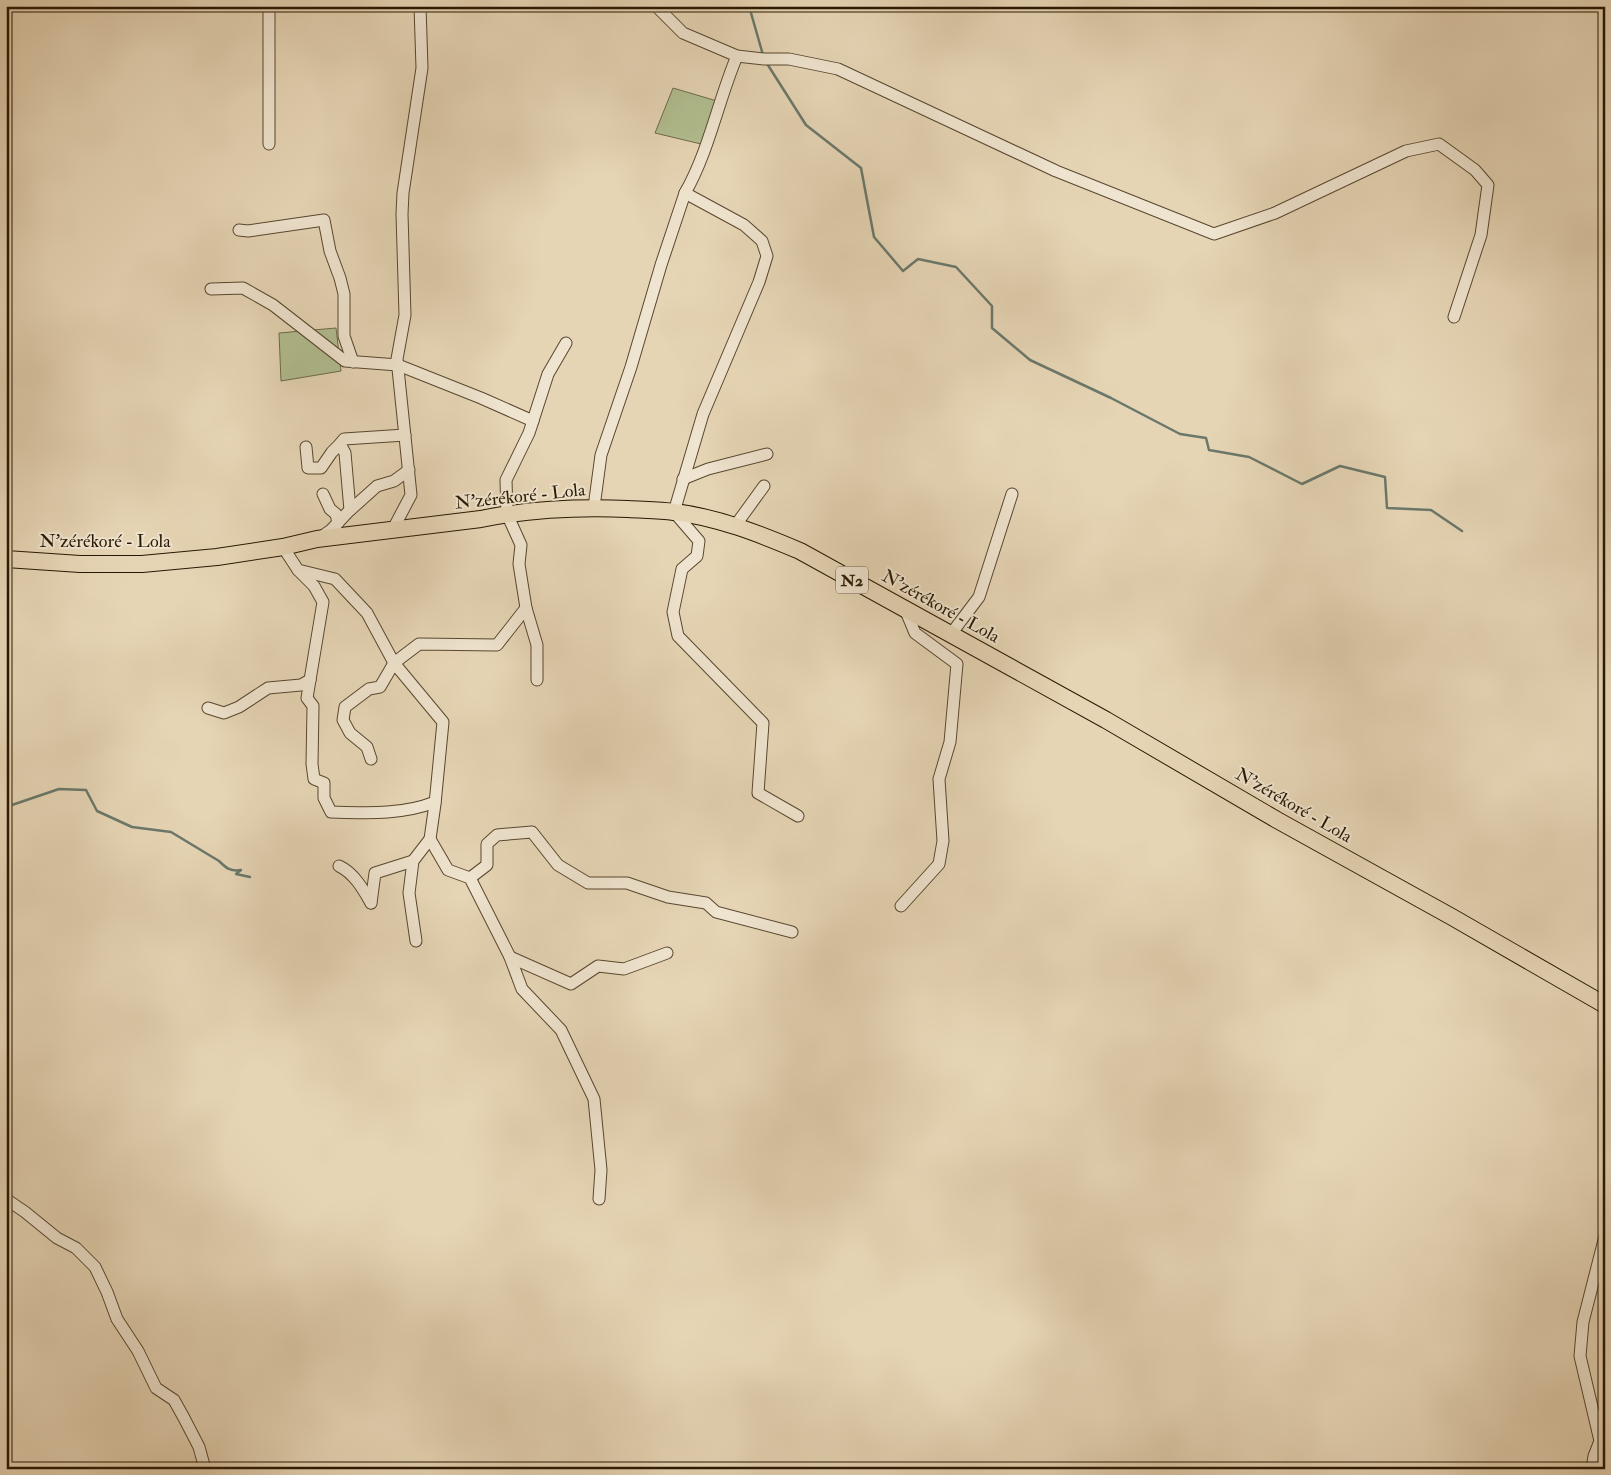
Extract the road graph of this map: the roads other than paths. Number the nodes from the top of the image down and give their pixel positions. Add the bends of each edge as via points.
1 (269, 6) edge
2 (420, 6) edge
3 (656, 6) edge
4 (737, 56) junction
5 (269, 144) dead end
6 (685, 193) junction
7 (239, 230) dead end
8 (211, 289) dead end
9 (1454, 318) dead end
10 (566, 343) dead end
11 (353, 362) junction
12 (398, 365) junction
13 (533, 422) junction
14 (405, 435) junction
15 (340, 444) junction
16 (306, 447) dead end
17 (767, 454) dead end
18 (409, 470) junction
19 (683, 479) junction
20 (764, 486) dead end
21 (323, 494) dead end
22 (1012, 494) dead end
23 (594, 508) junction
24 (350, 510) junction
25 (674, 512) junction
26 (507, 514) junction
27 (338, 523) junction
28 (736, 526) junction
29 (392, 531) junction
30 (317, 539) junction
31 (283, 547) junction
32 (6, 559) edge
33 (298, 570) junction
34 (526, 608) junction
35 (905, 609) junction
36 (951, 634) junction
37 (394, 663) junction
38 (310, 680) junction
39 (537, 680) dead end
40 (208, 708) dead end
41 (372, 759) dead end
42 (436, 802) junction
43 (798, 816) dead end
44 (430, 839) junction
45 (414, 861) junction
46 (339, 866) dead end
47 (470, 878) junction
48 (901, 906) dead end
49 (792, 932) dead end
50 (416, 941) dead end
51 (667, 953) dead end
52 (510, 957) junction
53 (1605, 1005) edge
54 (6, 1199) edge
55 (599, 1199) dead end
56 (1605, 1236) edge
57 (204, 1469) edge
58 (1592, 1469) edge

1 - 5 street
2 - 12 street via 422,68 403,193 405,315
3 - 4 street via 683,33
4 - 6 street via 702,158
4 - 9 street via 789,58 838,69 1056,171 1214,234 1275,213 1406,151 1438,144 1475,170 1488,185 1481,235
6 - 19 street via 744,225 762,240 767,256 703,414
6 - 23 street via 601,455
7 - 11 street via 324,220 344,294 344,336
8 - 11 street via 242,288 273,305 345,361
10 - 13 street via 548,374
11 - 12 street
12 - 13 street
12 - 14 street
13 - 26 street via 506,480
14 - 15 street via 344,439
14 - 18 street
15 - 16 street via 321,468 308,468
15 - 24 street via 345,454
17 - 19 street
18 - 24 street via 394,481 377,486
18 - 29 street via 411,495
19 - 25 street
20 - 28 street
21 - 27 street
22 - 36 street via 979,597
23 - 25 highway, N'zérékoré - Lola / N2
23 - 26 highway, N'zérékoré - Lola / N2
24 - 27 street
25 - 28 highway, N'zérékoré - Lola / N2
25 - 43 street via 699,541 697,556 682,569 673,612 678,636 763,723 758,794
26 - 29 highway, N'zérékoré - Lola / N2
26 - 34 street via 521,545 519,564
27 - 30 street
28 - 35 highway, N'zérékoré - Lola / N2 via 800,551
29 - 30 highway, N'zérékoré - Lola / N2
30 - 31 highway, N'zérékoré - Lola / N2
31 - 32 highway, N'zérékoré - Lola / N2 via 142,564
31 - 33 street
33 - 37 street via 335,579 368,613
33 - 38 street via 314,586 323,602
34 - 37 street via 497,645 419,644
34 - 39 street via 537,645
35 - 36 highway, N'zérékoré - Lola / N2
35 - 48 street via 915,633 957,664 950,742 940,779 943,841 939,864
36 - 53 highway, N'zérékoré - Lola / N2
37 - 41 street via 380,687 370,689 345,706 343,720 350,733 367,748
37 - 42 street via 443,722
38 - 40 street via 301,685 268,688 224,713
38 - 42 street via 307,698 313,706 314,779 324,784 324,798 331,812 396,812
42 - 44 street
44 - 45 street
44 - 47 street via 448,870
45 - 46 street via 375,873 371,903 362,886
45 - 50 street via 409,893
47 - 49 street via 487,865 487,844 497,836 532,832 558,865 588,883 628,883 668,897 706,903 716,912
47 - 52 street
51 - 52 street via 624,969 598,966 571,984
52 - 55 street via 522,989 561,1030 594,1099 601,1170
54 - 57 street via 57,1238 76,1248 95,1266 117,1318 156,1388 174,1400 184,1418 199,1447
56 - 58 street via 1583,1322 1580,1356 1600,1441

